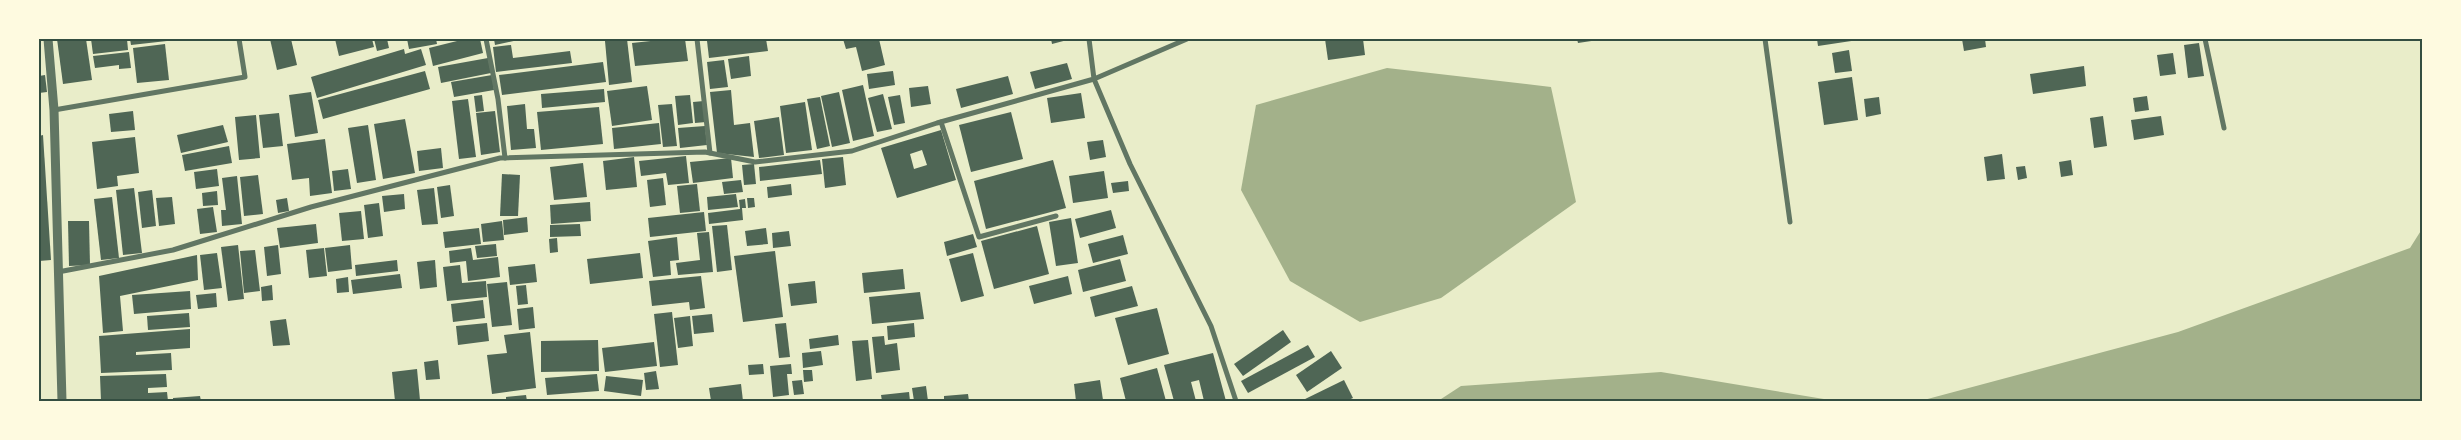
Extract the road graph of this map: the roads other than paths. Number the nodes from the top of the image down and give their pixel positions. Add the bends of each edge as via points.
1 (48, 39) edge
2 (238, 39) edge
3 (486, 39) edge
4 (697, 39) edge
5 (1089, 39) edge
6 (1187, 39) edge
7 (1765, 39) edge
8 (2205, 39) edge
9 (1094, 79) junction
10 (54, 110) junction
11 (941, 122) junction
12 (2224, 128) dead end
13 (710, 153) junction
14 (505, 158) junction
15 (1056, 216) dead end
16 (1790, 222) dead end
17 (58, 272) junction
18 (62, 401) edge
19 (1236, 401) edge

1 - 10 street
2 - 10 street via 245,77
3 - 14 street
4 - 13 street
5 - 9 street
6 - 9 street
7 - 16 street
8 - 12 street
9 - 11 street
9 - 19 street via 1130,164 1211,326
10 - 17 street
11 - 13 street via 852,151 755,162
11 - 15 street via 979,237
13 - 14 street
14 - 17 street via 311,207 173,250
17 - 18 street

